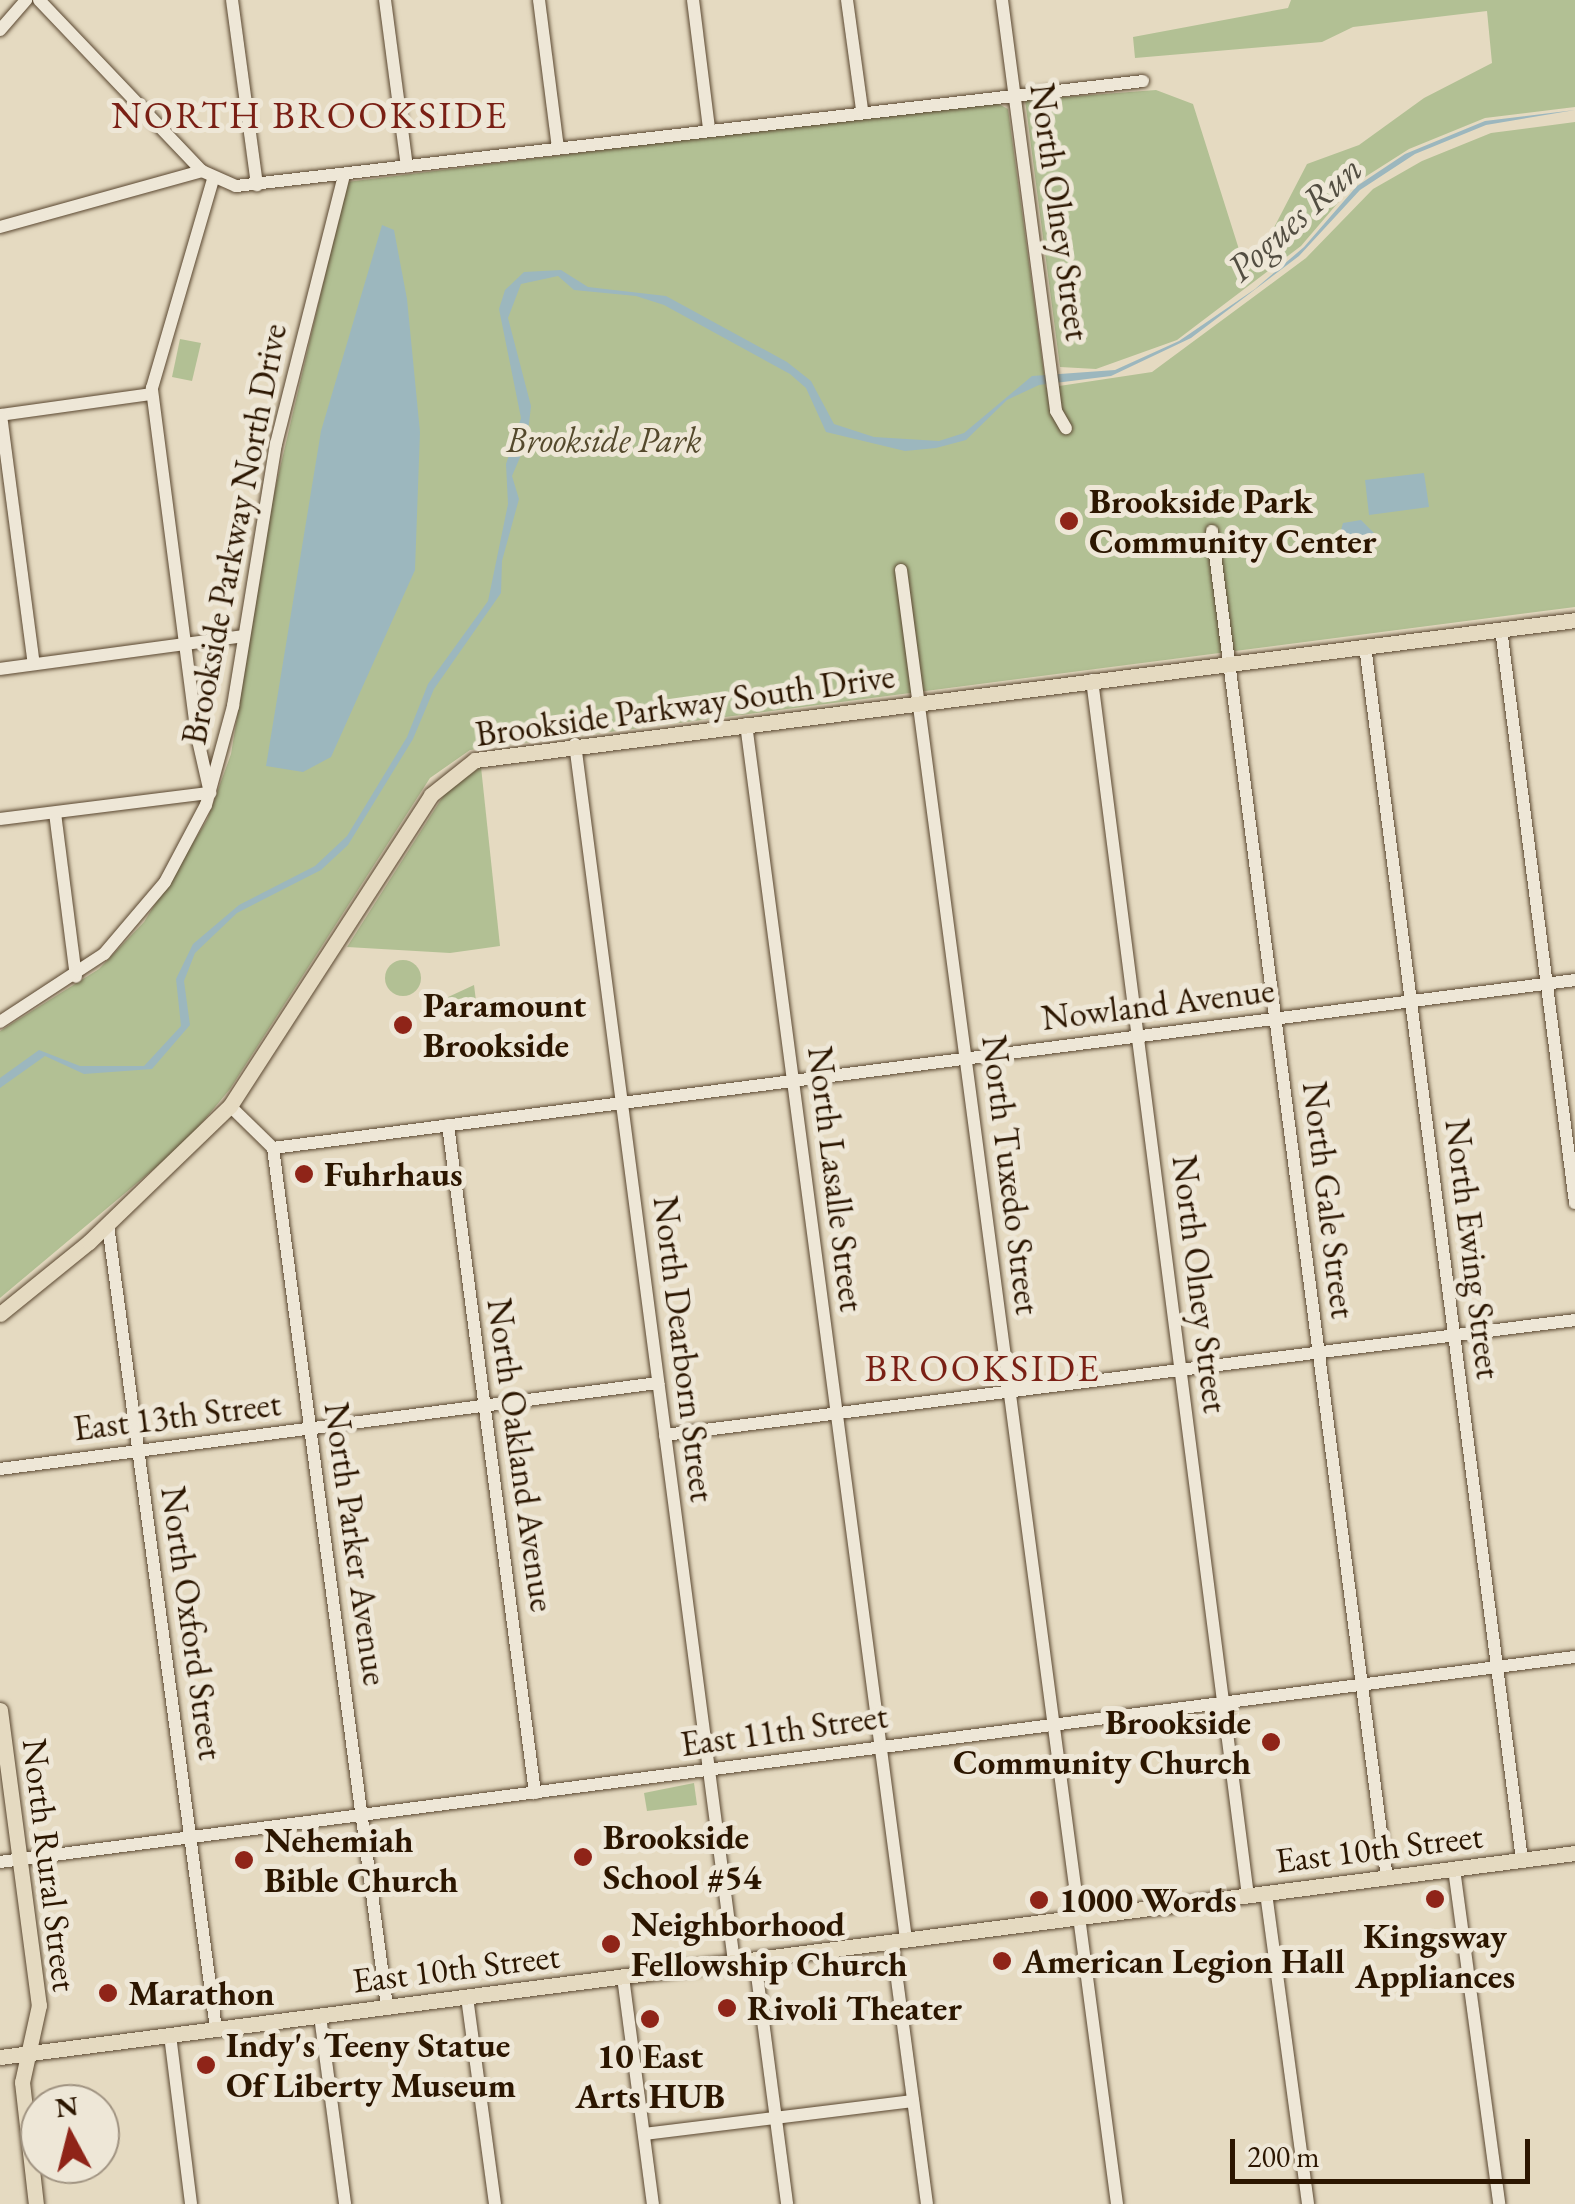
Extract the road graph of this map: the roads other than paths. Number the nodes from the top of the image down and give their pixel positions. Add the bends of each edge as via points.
1 (26, 0) edge
2 (40, 0) edge
3 (232, 0) edge
4 (385, 0) edge
5 (539, 0) edge
6 (692, 0) edge
7 (847, 0) edge
8 (1002, 0) edge
9 (0, 30) edge
10 (1142, 80) dead end
11 (1014, 92) junction
12 (862, 110) junction
13 (709, 128) junction
14 (558, 148) junction
15 (406, 167) junction
16 (208, 175) junction
17 (344, 175) junction
18 (257, 185) junction
19 (0, 228) edge
20 (152, 394) junction
21 (0, 415) edge
22 (1066, 428) dead end
23 (1212, 531) dead end
24 (901, 570) dead end
25 (1575, 620) edge
26 (1501, 629) junction
27 (244, 636) junction
28 (186, 644) junction
29 (1364, 646) junction
30 (1229, 663) junction
31 (34, 664) junction
32 (0, 669) edge
33 (1092, 680) junction
34 (919, 702) junction
35 (746, 724) junction
36 (575, 744) junction
37 (210, 794) junction
38 (55, 813) junction
39 (0, 820) edge
40 (76, 977) junction
41 (1575, 980) edge
42 (1547, 984) junction
43 (1412, 1002) junction
44 (1276, 1019) junction
45 (0, 1022) edge
46 (1138, 1036) junction
47 (966, 1058) junction
48 (793, 1081) junction
49 (622, 1103) junction
50 (230, 1106) junction
51 (448, 1125) junction
52 (273, 1148) junction
53 (1575, 1203) edge
54 (108, 1224) junction
55 (0, 1314) edge
56 (1575, 1320) edge
57 (1454, 1335) junction
58 (1319, 1352) junction
59 (1180, 1370) junction
60 (658, 1383) junction
61 (1009, 1392) junction
62 (484, 1406) junction
63 (836, 1413) junction
64 (310, 1428) junction
65 (665, 1435) junction
66 (138, 1451) junction
67 (0, 1469) edge
68 (1575, 1658) edge
69 (1497, 1668) junction
70 (1362, 1686) junction
71 (1224, 1703) junction
72 (0, 1710) edge
73 (1052, 1726) junction
74 (880, 1747) junction
75 (709, 1770) junction
76 (536, 1793) junction
77 (362, 1816) junction
78 (190, 1837) junction
79 (1575, 1853) edge
80 (20, 1859) junction
81 (1522, 1860) junction
82 (0, 1862) edge
83 (1454, 1869) junction
84 (1387, 1878) junction
85 (1266, 1893) junction
86 (1248, 1896) junction
87 (1078, 1918) junction
88 (899, 1941) junction
89 (755, 1960) junction
90 (734, 1962) junction
91 (622, 1976) junction
92 (467, 1997) junction
93 (387, 2007) junction
94 (320, 2016) junction
95 (216, 2029) junction
96 (170, 2035) junction
97 (28, 2054) junction
98 (0, 2057) edge
99 (914, 2101) junction
100 (776, 2118) junction
101 (644, 2134) junction
102 (36, 2204) edge
103 (192, 2204) edge
104 (345, 2204) edge
105 (495, 2204) edge
106 (654, 2204) edge
107 (787, 2204) edge
108 (927, 2204) edge
109 (1117, 2204) edge
110 (1308, 2204) edge
111 (1499, 2204) edge

1 - 9 street
2 - 16 street
3 - 18 street
4 - 15 street
5 - 14 street
6 - 13 street
7 - 12 street
8 - 11 street, North Olney Street
10 - 11 street
11 - 12 street
11 - 22 street, North Olney Street via 1053,389
12 - 13 street
13 - 14 street
14 - 15 street
15 - 17 street
16 - 18 street
16 - 19 street
16 - 20 street
17 - 18 street
17 - 27 street, Brookside Parkway North Drive via 276,444
20 - 21 street
20 - 28 street
21 - 31 street
23 - 30 street, North Gale Street
24 - 34 street, North Tuxedo Street
25 - 26 main road, Brookside Parkway South Drive
26 - 29 main road, Brookside Parkway South Drive
26 - 42 street
27 - 28 street
27 - 37 street, Brookside Parkway North Drive
28 - 31 street
28 - 37 street
29 - 30 main road, Brookside Parkway South Drive
29 - 43 street, North Ewing Street
30 - 33 main road, Brookside Parkway South Drive
30 - 44 street, North Gale Street
31 - 32 street
33 - 34 main road, Brookside Parkway South Drive
33 - 46 street, North Olney Street
34 - 35 main road, Brookside Parkway South Drive
34 - 47 street, North Tuxedo Street
35 - 36 main road, Brookside Parkway South Drive
35 - 48 street, North Lasalle Street
36 - 49 street, North Dearborn Street
36 - 50 main road, Brookside Parkway South Drive via 480,758 440,784
37 - 38 street
37 - 40 street, Brookside Parkway North Drive via 165,882
38 - 39 street
38 - 40 street
40 - 45 street, Brookside Parkway North Drive
41 - 42 street, Nowland Avenue
42 - 43 street, Nowland Avenue
42 - 53 street
43 - 44 street, Nowland Avenue
43 - 57 street, North Ewing Street
44 - 46 street, Nowland Avenue
44 - 58 street, North Gale Street
46 - 47 street, Nowland Avenue
46 - 59 street, North Olney Street
47 - 48 street, Nowland Avenue
47 - 61 street, North Tuxedo Street
48 - 49 street, Nowland Avenue
48 - 63 street, North Lasalle Street
49 - 51 street, Nowland Avenue
49 - 60 street, North Dearborn Street
50 - 52 street
50 - 54 main road, Brookside Parkway South Drive
51 - 52 street, Nowland Avenue
51 - 62 street, North Oakland Avenue
52 - 64 street, North Parker Avenue
54 - 55 main road, Brookside Parkway South Drive
54 - 66 street, North Oxford Street
56 - 57 street
57 - 58 street
57 - 69 street, North Ewing Street
58 - 59 street
58 - 70 street, North Gale Street
59 - 61 street
59 - 71 street, North Olney Street
60 - 62 street, East 13th Street
60 - 65 street, North Dearborn Street
61 - 63 street
61 - 73 street, North Tuxedo Street
62 - 64 street, East 13th Street
62 - 76 street, North Oakland Avenue
63 - 65 street
63 - 74 street, North Lasalle Street
64 - 66 street, East 13th Street
64 - 77 street, North Parker Avenue
65 - 75 street, North Dearborn Street
66 - 67 street, East 13th Street
66 - 78 street, North Oxford Street
68 - 69 street, East 11th Street
69 - 70 street, East 11th Street
69 - 81 street, North Ewing Street
70 - 71 street, East 11th Street
70 - 84 street, North Gale Street
71 - 73 street, East 11th Street
71 - 86 street, North Olney Street
72 - 80 main road, North Rural Street
73 - 74 street, East 11th Street
73 - 87 street, North Tuxedo Street
74 - 75 street, East 11th Street
74 - 88 street, North Lasalle Street
75 - 76 street, East 11th Street
75 - 90 street, North Dearborn Street
76 - 77 street, East 11th Street
77 - 78 street, East 11th Street
77 - 93 street, North Parker Avenue
78 - 80 street, East 11th Street
78 - 95 street, North Oxford Street
79 - 81 main road, East 10th Street
80 - 82 street, East 11th Street
80 - 97 main road, North Rural Street via 39,2010
81 - 83 main road, East 10th Street
83 - 84 main road, East 10th Street
83 - 111 street
84 - 85 main road, East 10th Street
85 - 86 main road, East 10th Street
85 - 110 street
86 - 87 main road, East 10th Street
87 - 88 main road, East 10th Street
87 - 109 street, North Tuxedo Street
88 - 89 main road, East 10th Street
88 - 99 street, North Lasalle Street
89 - 90 main road, East 10th Street
89 - 100 street
90 - 91 main road, East 10th Street
91 - 92 main road, East 10th Street
91 - 101 street
92 - 93 main road, East 10th Street
92 - 105 street
93 - 94 main road, East 10th Street
94 - 95 main road, East 10th Street
94 - 104 street
95 - 96 main road, East 10th Street
96 - 97 main road, East 10th Street
96 - 103 street
97 - 98 main road, East 10th Street
97 - 102 main road, North Rural Street via 22,2082
99 - 100 street
99 - 108 street, North Lasalle Street
100 - 101 street
100 - 107 street
101 - 106 street

